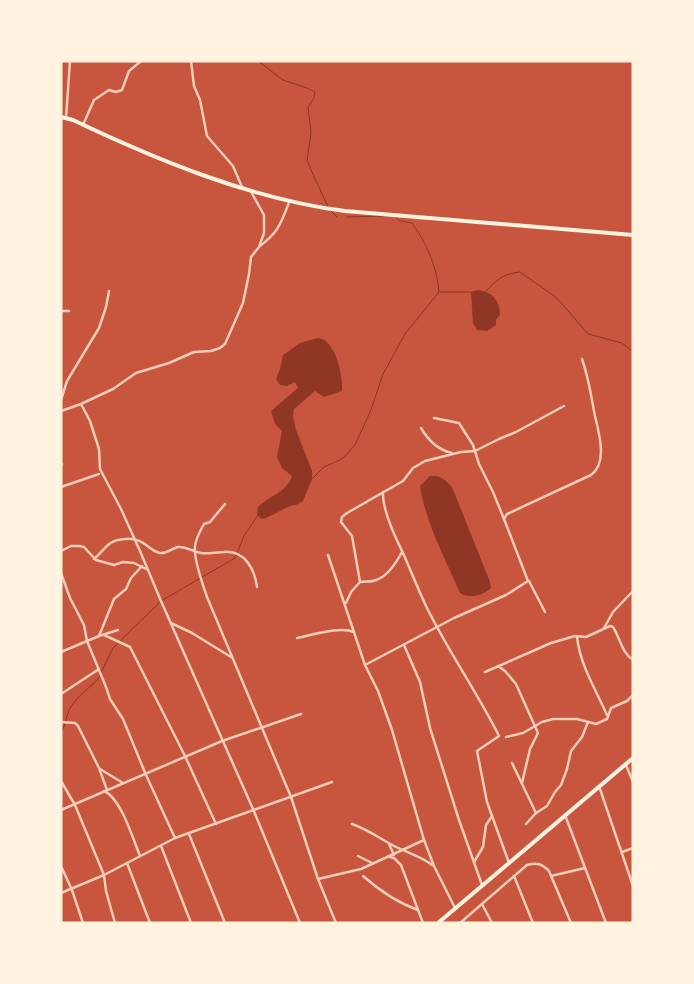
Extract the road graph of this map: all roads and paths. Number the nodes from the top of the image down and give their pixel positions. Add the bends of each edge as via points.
1 (70, 61) edge
2 (141, 61) edge
3 (191, 61) edge
4 (61, 117) edge
5 (66, 118) junction
6 (83, 125) junction
7 (242, 187) junction
8 (250, 190) junction
9 (290, 200) junction
10 (633, 235) edge
11 (259, 247) junction
12 (109, 292) dead end
13 (61, 311) edge
14 (69, 311) dead end
15 (582, 359) dead end
16 (61, 400) edge
17 (81, 404) junction
18 (564, 406) dead end
19 (61, 411) edge
20 (434, 418) dead end
21 (421, 428) dead end
22 (476, 451) junction
23 (453, 454) junction
24 (99, 474) dead end
25 (61, 487) edge
26 (383, 492) junction
27 (225, 504) dead end
28 (504, 519) junction
29 (135, 539) junction
30 (61, 551) edge
31 (194, 552) junction
32 (402, 552) junction
33 (328, 555) dead end
34 (94, 559) junction
35 (142, 566) junction
36 (147, 570) junction
37 (61, 573) edge
38 (528, 579) junction
39 (360, 582) junction
40 (257, 587) dead end
41 (633, 591) edge
42 (345, 604) junction
43 (545, 612) dead end
44 (171, 623) junction
45 (438, 627) junction
46 (603, 629) junction
47 (118, 630) dead end
48 (354, 632) junction
49 (104, 635) junction
50 (99, 636) junction
51 (577, 636) junction
52 (297, 638) dead end
53 (87, 641) junction
54 (404, 645) junction
55 (61, 652) edge
56 (233, 657) junction
57 (632, 660) edge
58 (365, 666) junction
59 (498, 666) junction
60 (98, 669) junction
61 (485, 672) dead end
62 (61, 694) edge
63 (633, 695) edge
64 (301, 714) dead end
65 (608, 716) junction
66 (61, 722) edge
67 (588, 722) junction
68 (262, 727) junction
69 (534, 727) junction
70 (506, 736) dead end
71 (222, 741) junction
72 (185, 756) junction
73 (633, 758) edge
74 (512, 763) dead end
75 (626, 764) junction
76 (99, 768) junction
77 (146, 774) junction
78 (61, 780) edge
79 (332, 782) dead end
80 (633, 782) edge
81 (124, 783) junction
82 (522, 783) junction
83 (599, 786) junction
84 (107, 790) junction
85 (103, 791) junction
86 (291, 797) junction
87 (76, 805) junction
88 (61, 810) edge
89 (253, 810) junction
90 (536, 813) junction
91 (565, 815) junction
92 (492, 816) junction
93 (216, 824) junction
94 (352, 824) dead end
95 (526, 824) dead end
96 (189, 834) junction
97 (175, 838) junction
98 (424, 840) junction
99 (388, 843) junction
100 (161, 846) junction
101 (633, 848) edge
102 (403, 849) junction
103 (622, 852) junction
104 (394, 855) junction
105 (140, 856) junction
106 (358, 856) dead end
107 (390, 857) junction
108 (474, 862) junction
109 (127, 863) junction
110 (509, 863) junction
111 (374, 864) junction
112 (61, 866) edge
113 (434, 866) junction
114 (585, 868) junction
115 (104, 875) junction
116 (363, 876) dead end
117 (514, 876) junction
118 (551, 876) junction
119 (318, 879) junction
120 (482, 885) junction
121 (633, 886) edge
122 (72, 890) junction
123 (61, 893) edge
124 (482, 904) junction
125 (455, 908) junction
126 (418, 910) junction
127 (83, 923) edge
128 (115, 923) edge
129 (150, 923) edge
130 (191, 923) edge
131 (225, 923) edge
132 (300, 923) edge
133 (336, 923) edge
134 (423, 923) edge
135 (438, 923) edge
136 (460, 923) edge
137 (492, 923) edge
138 (533, 923) edge
139 (571, 923) edge
140 (606, 923) edge

1 - 5 street
2 - 6 street via 129,71 122,90 108,90 94,100
3 - 7 street via 207,136 233,166
4 - 5 main road
5 - 6 main road
6 - 7 main road via 149,155
7 - 8 main road
8 - 9 main road
8 - 11 street via 264,215 264,233
9 - 10 main road via 345,212
9 - 11 street via 279,228
11 - 17 street via 251,256 243,303 225,344 136,373
12 - 16 street via 99,328 67,381
13 - 14 street
15 - 28 street via 599,426 601,449 598,468 591,475 507,514
17 - 19 street
17 - 29 street via 99,449 100,469
18 - 22 street
20 - 22 street via 458,423
21 - 23 street via 436,446
22 - 23 street
22 - 28 street
23 - 26 street via 431,458 415,466 403,482
24 - 25 street
26 - 32 street
26 - 39 street via 341,519 352,536
27 - 31 street via 210,522 204,524
28 - 38 street
29 - 31 street via 158,552 165,553 181,546
29 - 34 street via 106,545
29 - 36 street
30 - 34 street via 71,546 84,547
31 - 40 street via 236,553 254,570
31 - 56 street via 207,597
32 - 39 street via 392,569 375,581
32 - 45 street
33 - 42 street
34 - 35 street
35 - 36 street
35 - 50 street via 126,589 114,599
36 - 44 street
37 - 53 street via 84,625
38 - 43 street
38 - 45 street via 506,595
39 - 42 street
41 - 46 street via 613,612
42 - 48 street
44 - 56 street
44 - 71 street
45 - 54 street
45 - 92 street via 499,736 477,751
46 - 51 street via 586,637
46 - 57 street via 613,627
47 - 49 street
48 - 52 street via 338,630
48 - 58 street
49 - 50 street
49 - 72 street via 130,646
50 - 53 street
51 - 59 street via 551,643
51 - 65 street via 588,677
53 - 55 street
53 - 60 street
54 - 58 street
54 - 108 street via 420,682 430,728
56 - 68 street
58 - 98 street via 392,730
59 - 61 street
59 - 69 street via 516,684
60 - 62 street
60 - 77 street
63 - 65 street via 611,708
64 - 68 street
65 - 67 street via 596,724
66 - 76 street via 78,726
67 - 69 street via 560,719
67 - 90 street via 582,737 570,751 561,785 547,806
68 - 71 street
68 - 86 street
69 - 70 street
69 - 82 street via 537,736 530,749
71 - 72 street
71 - 89 street
72 - 77 street
72 - 93 street
73 - 75 main road
74 - 82 street
75 - 80 street
75 - 83 main road
76 - 81 street
76 - 84 street
77 - 81 street
77 - 97 street
78 - 87 street
79 - 86 street
81 - 84 street
82 - 90 street
83 - 91 main road
83 - 103 street
84 - 85 street
85 - 87 street
85 - 105 street via 111,796 124,817
86 - 89 street
86 - 119 street
87 - 88 street
87 - 115 street
89 - 93 street
89 - 132 street
90 - 95 street
91 - 110 main road
91 - 114 street
92 - 108 street via 486,825 483,847
92 - 110 street
93 - 96 street
94 - 99 street
96 - 97 street
96 - 131 street
97 - 100 street
98 - 102 street
98 - 113 street
99 - 102 street
99 - 104 street
100 - 105 street
100 - 130 street
101 - 103 street
102 - 104 street
102 - 113 street
103 - 121 street
104 - 107 street
105 - 109 street
106 - 111 street
107 - 111 street
107 - 126 street via 401,865
108 - 120 street
109 - 115 street
109 - 129 street
110 - 120 main road
111 - 119 street
112 - 122 street
113 - 125 street
114 - 118 street
114 - 140 street
115 - 122 street
115 - 128 street
116 - 126 street via 400,903
117 - 118 street via 534,863 543,865
117 - 124 street
117 - 138 street
118 - 139 street
119 - 133 street
120 - 125 main road
122 - 123 street
122 - 127 street
124 - 136 street
124 - 137 street
125 - 135 main road
126 - 134 street

